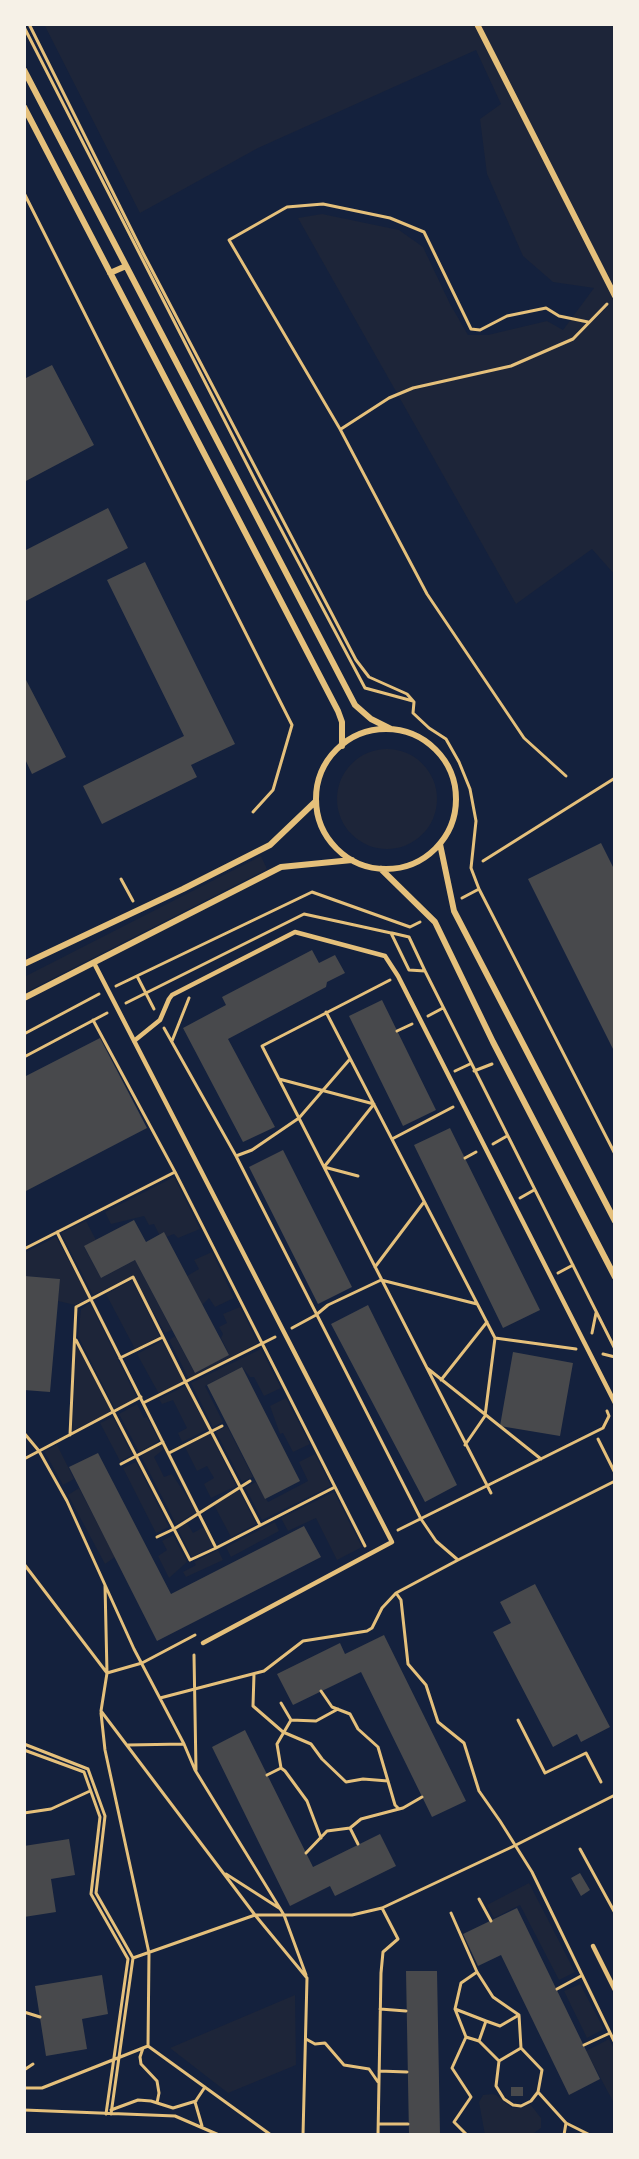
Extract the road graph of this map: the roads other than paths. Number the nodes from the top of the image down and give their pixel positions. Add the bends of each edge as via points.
1 (477, 24) edge
2 (24, 70) edge
3 (24, 107) edge
4 (126, 266) junction
5 (110, 273) junction
6 (615, 296) edge
7 (391, 729) junction
8 (342, 746) junction
9 (316, 801) junction
10 (440, 844) junction
11 (351, 860) junction
12 (381, 869) junction
13 (94, 963) junction
14 (24, 964) edge
15 (24, 998) edge
16 (135, 1041) junction
17 (615, 1221) edge
18 (615, 1278) edge
19 (615, 1403) edge
20 (203, 1643) dead end
21 (592, 1946) dead end
22 (612, 1977) edge
23 (615, 1990) edge

1 - 6 street
2 - 4 street
3 - 5 street
4 - 5 street
4 - 7 street via 355,705
5 - 8 street via 338,711
7 - 8 street via 369,731
7 - 10 street via 412,734 446,762 454,782 456,804 452,825
8 - 9 street via 331,756 320,777
9 - 11 street via 326,835
9 - 14 street via 270,845
10 - 12 street via 423,859 403,867
10 - 17 street via 452,904
11 - 12 street
11 - 13 street via 281,867
12 - 18 street via 435,922
13 - 15 street
13 - 16 lane
16 - 19 lane via 160,1020 172,995 295,932 386,956
16 - 20 lane via 392,1542
21 - 22 lane
22 - 23 lane

